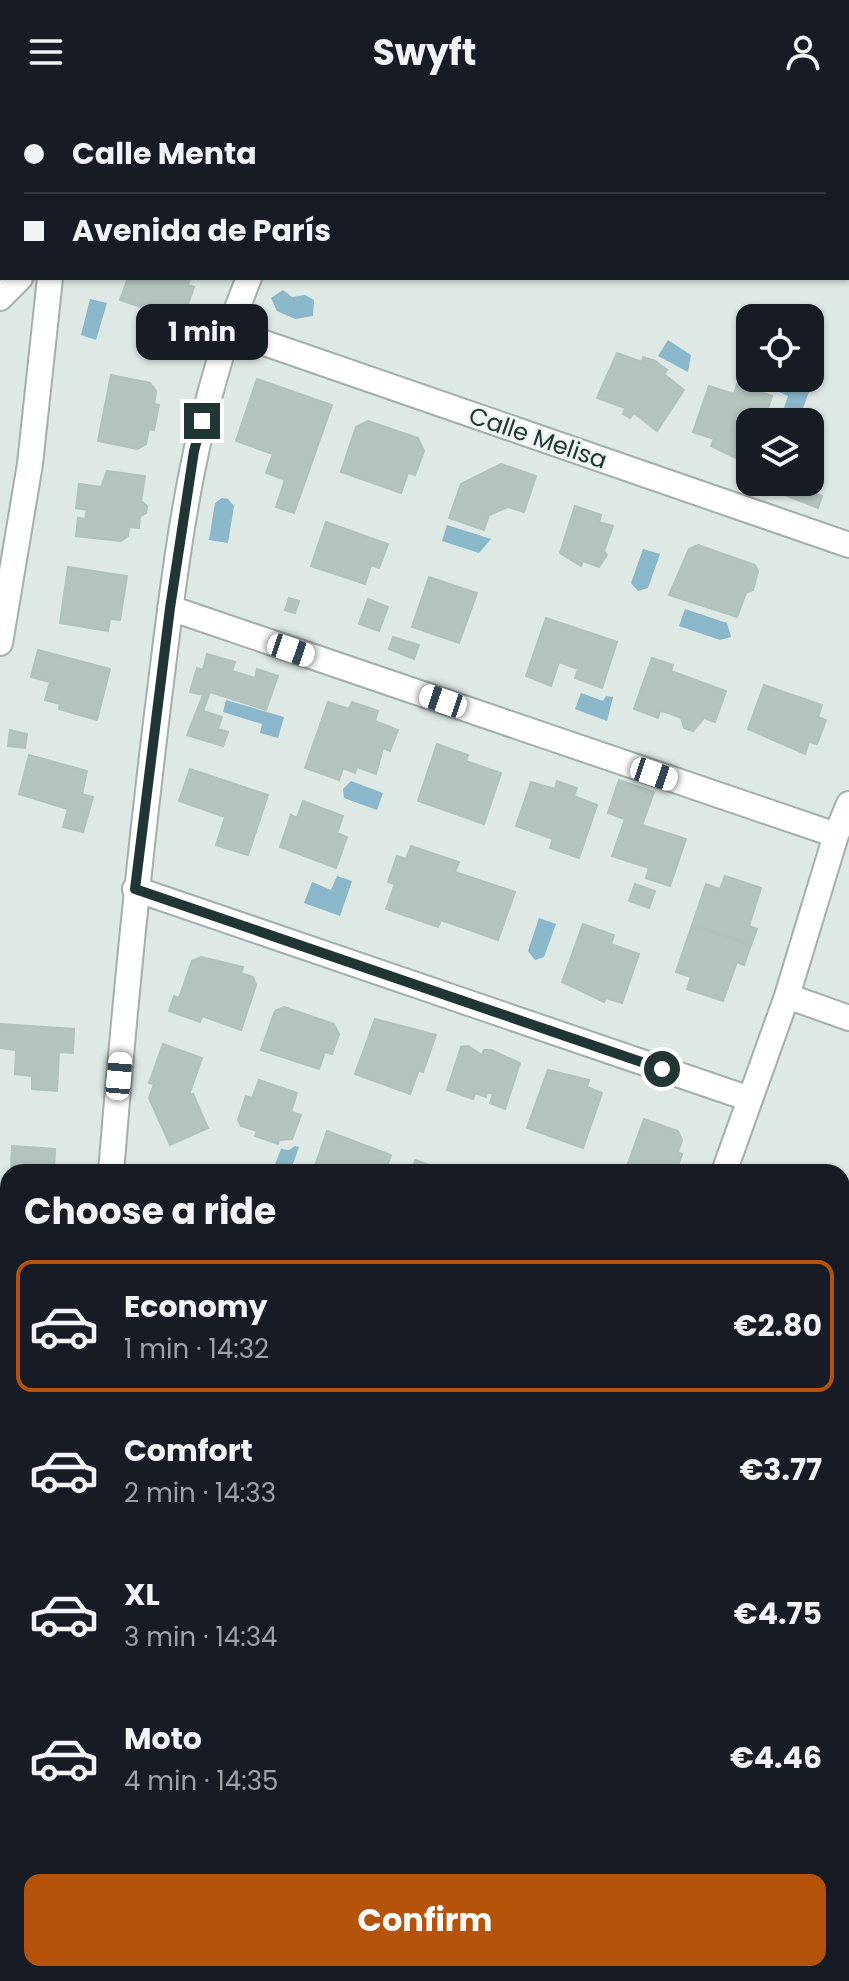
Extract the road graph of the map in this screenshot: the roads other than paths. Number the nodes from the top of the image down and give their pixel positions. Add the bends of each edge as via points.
1 (18, 280) edge
2 (50, 280) edge
3 (248, 280) edge
4 (0, 298) edge
5 (227, 330) junction
6 (849, 545) edge
7 (170, 608) junction
8 (0, 643) edge
9 (849, 804) edge
10 (836, 835) junction
11 (135, 889) junction
12 (787, 996) junction
13 (849, 1018) edge
14 (750, 1099) junction
15 (115, 1164) edge
16 (727, 1164) edge

1 - 4 street
2 - 8 street via 30,464
3 - 5 street
5 - 6 street, Calle Melisa
5 - 7 street via 194,451
7 - 10 street
7 - 11 street
9 - 10 street
10 - 12 street
11 - 14 street
11 - 15 street
12 - 13 street
12 - 14 street
14 - 16 street

